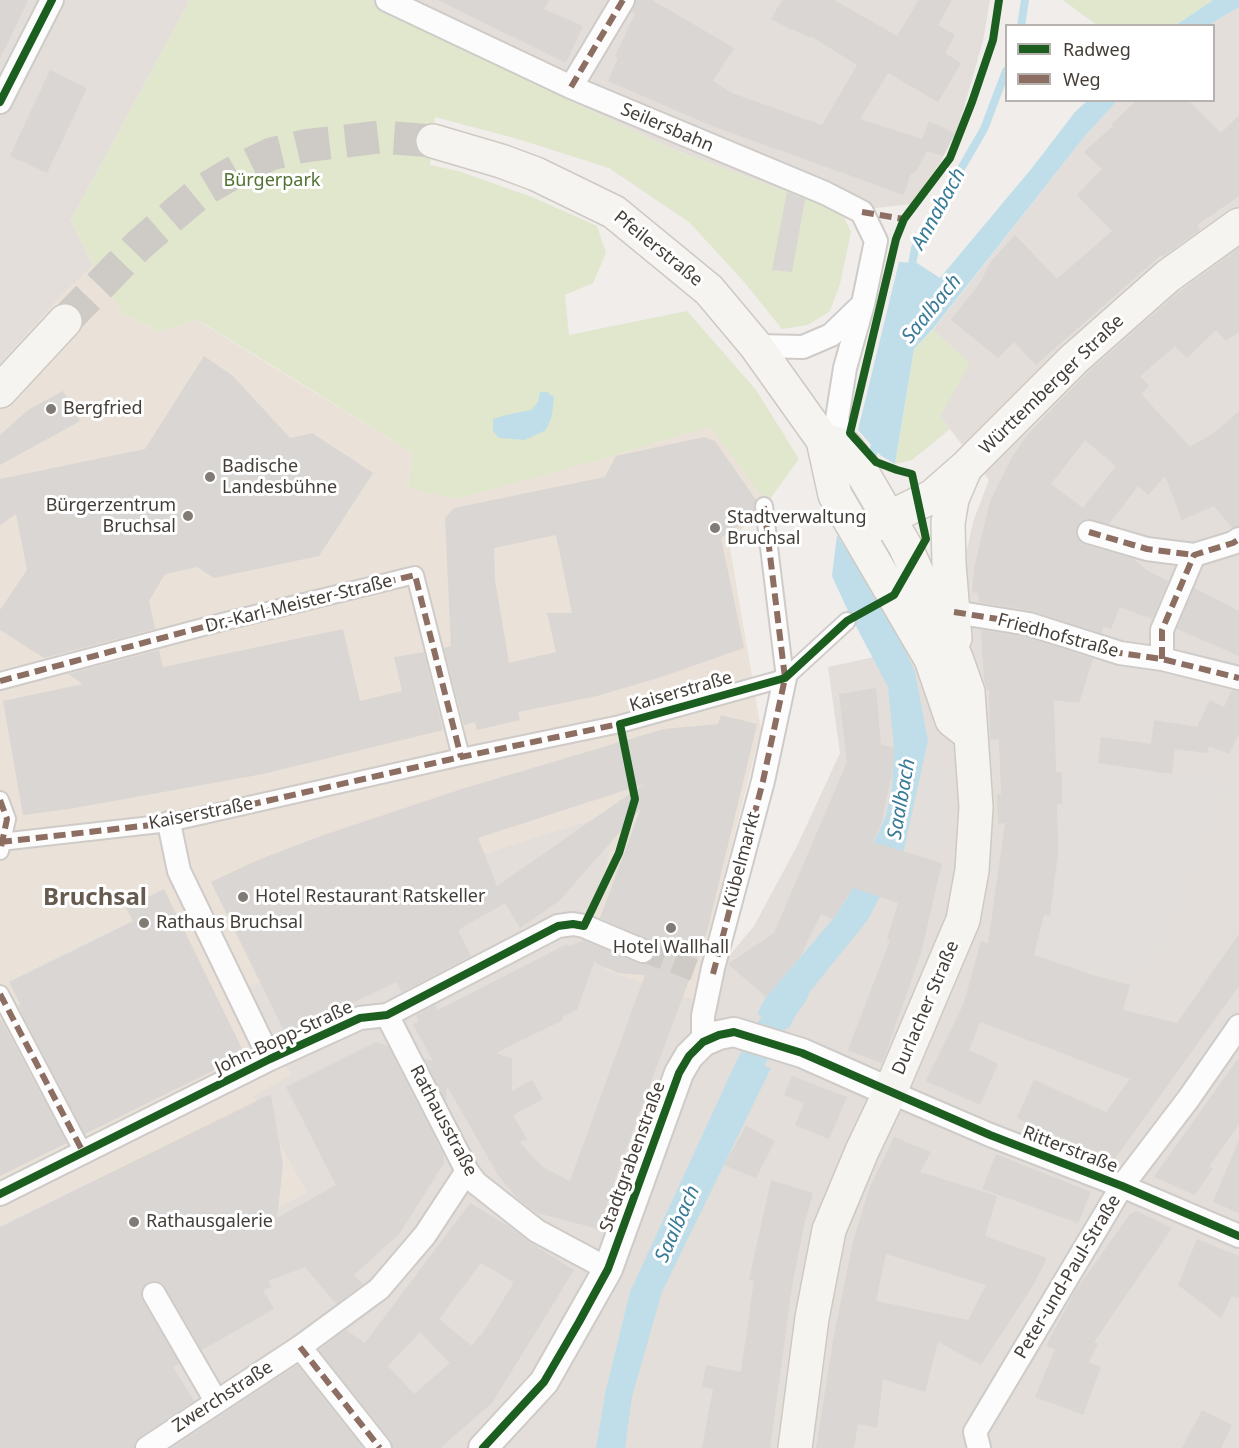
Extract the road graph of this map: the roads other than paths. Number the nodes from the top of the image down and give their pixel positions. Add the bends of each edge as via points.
1 (52, 0) edge
2 (387, 0) edge
3 (623, 0) edge
4 (571, 87) junction
5 (0, 102) edge
6 (433, 141) tunnel mouth
7 (1239, 225) edge
8 (863, 304) junction
9 (65, 321) tunnel mouth
10 (756, 346) junction
11 (0, 391) edge
12 (840, 447) junction
13 (966, 467) junction
14 (764, 506) dead end
15 (879, 521) junction
16 (1089, 532) dead end
17 (1239, 539) edge
18 (1194, 555) junction
19 (954, 612) junction
20 (847, 621) dead end
21 (956, 658) junction
22 (1162, 659) junction
23 (785, 678) junction
24 (1239, 678) edge
25 (0, 681) edge
26 (970, 734) junction
27 (461, 757) junction
28 (0, 800) edge
29 (169, 823) junction
30 (1, 846) edge
31 (643, 951) tunnel mouth
32 (1, 1000) edge
33 (387, 1015) junction
34 (1239, 1026) edge
35 (703, 1042) junction
36 (270, 1059) junction
37 (890, 1092) junction
38 (83, 1152) junction
39 (467, 1171) junction
40 (1122, 1186) junction
41 (0, 1194) edge
42 (1239, 1236) edge
43 (608, 1269) junction
44 (154, 1294) dead end
45 (300, 1347) junction
46 (216, 1401) junction
47 (147, 1448) edge
48 (380, 1448) edge
49 (483, 1448) edge
50 (795, 1448) edge
51 (979, 1448) edge

1 - 5 street
2 - 4 street, Seilersbahn
3 - 4 street
4 - 8 street, Seilersbahn via 862,212 876,241
6 - 10 main road, Pfeilerstraße via 536,174 614,212 709,290
7 - 13 main road, Württemberger Straße via 1168,276 1074,359
8 - 10 street via 831,335 803,347
8 - 12 street, Seilersbahn via 845,368 837,419
9 - 11 main road
10 - 12 main road, Pfeilerstraße
12 - 15 main road, Pfeilerstraße
12 - 15 main road, Pfeilerstraße via 835,495 839,502
13 - 15 main road, Württemberger Straße via 933,496
13 - 19 main road via 952,499 948,523
14 - 23 street
15 - 21 main road, Durlacher Straße via 905,546
15 - 26 main road via 875,563 931,659 952,720
16 - 18 street via 1147,549
17 - 18 street
18 - 22 street via 1162,630
19 - 21 main road
19 - 22 street, Friedhofstraße via 1029,624 1120,653
20 - 23 street
21 - 26 main road, Durlacher Straße via 968,692
22 - 24 street, Friedhofstraße
23 - 27 street, Kaiserstraße via 620,724
23 - 35 street, Kübelmarkt via 763,781 703,972
25 - 27 street, Dr.-Karl-Meister-Straße via 415,575
26 - 37 main road, Durlacher Straße via 976,807 972,870 963,920
27 - 29 street, Kaiserstraße
28 - 30 street via 7,819
29 - 30 street, Kaiserstraße
29 - 36 street via 179,871
31 - 33 street, John-Bopp-Straße via 584,926 558,926
32 - 38 street
33 - 36 street, John-Bopp-Straße via 360,1018
33 - 39 street, Rathausstraße
34 - 40 street, Peter-und-Paul-Straße
35 - 37 street via 734,1032 802,1053
35 - 43 street, Stadtgrabenstraße via 679,1073
36 - 38 street, John-Bopp-Straße
37 - 40 street, Ritterstraße
37 - 50 main road, Durlacher Straße via 830,1230 812,1318
38 - 41 street, John-Bopp-Straße
39 - 43 street, Rathausstraße via 495,1200 537,1231
39 - 45 street, Zwerchstraße via 425,1235 379,1289
40 - 42 street, Ritterstraße
40 - 51 street, Peter-und-Paul-Straße via 975,1432
43 - 49 street, Stadtgrabenstraße via 544,1382
44 - 46 street
45 - 46 street, Zwerchstraße
45 - 48 street
46 - 47 street, Zwerchstraße

